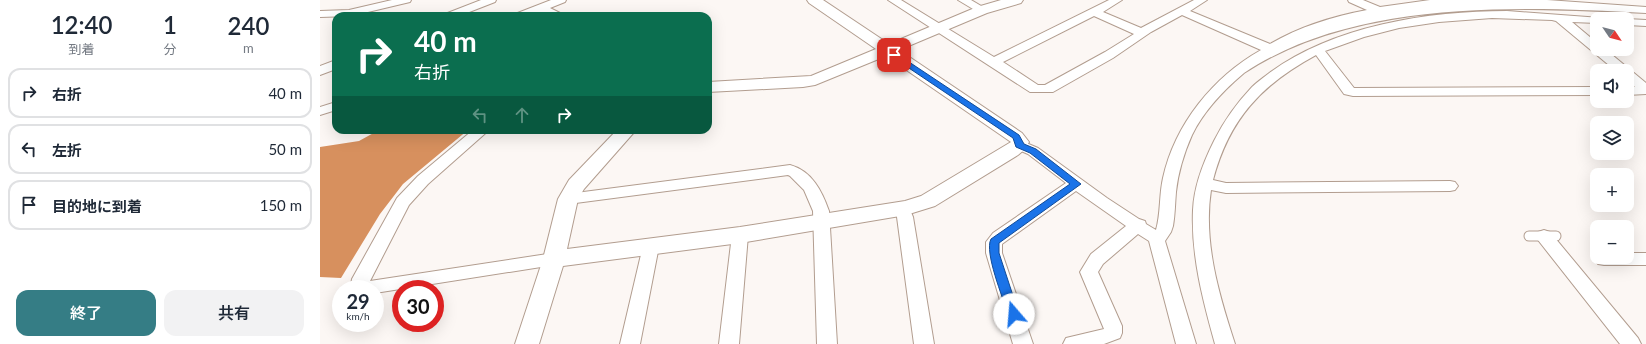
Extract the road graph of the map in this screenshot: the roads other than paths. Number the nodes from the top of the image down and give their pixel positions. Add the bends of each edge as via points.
1 (406, 0) edge
2 (491, 0) edge
3 (561, 0) edge
4 (814, 0) edge
5 (893, 0) edge
6 (963, 0) edge
7 (1016, 0) edge
8 (1117, 0) edge
9 (1202, 0) edge
10 (1353, 0) edge
11 (1619, 0) edge
12 (1466, 1) edge
13 (1415, 3) edge
14 (541, 8) junction
15 (1630, 9) junction
16 (982, 10) junction
17 (1378, 10) junction
18 (1646, 10) edge
19 (1181, 11) junction
20 (353, 12) edge
21 (460, 12) edge
22 (530, 12) edge
23 (550, 12) edge
24 (1094, 12) junction
25 (320, 14) edge
26 (332, 14) edge
27 (1560, 18) junction
28 (1590, 20) edge
29 (1634, 23) edge
30 (1646, 24) edge
31 (938, 29) junction
32 (1142, 33) junction
33 (1590, 43) edge
34 (1270, 49) junction
35 (888, 50) junction
36 (1315, 50) junction
37 (1606, 56) edge
38 (994, 62) junction
39 (1615, 64) edge
40 (332, 66) edge
41 (320, 71) edge
42 (1634, 80) edge
43 (712, 87) edge
44 (1634, 90) edge
45 (1646, 90) edge
46 (1590, 91) edge
47 (332, 107) edge
48 (320, 111) edge
49 (477, 134) edge
50 (623, 134) edge
51 (1019, 145) junction
52 (1205, 183) junction
53 (1076, 184) junction
54 (1450, 186) dead end
55 (568, 199) junction
56 (902, 209) junction
57 (822, 221) junction
58 (1139, 226) junction
59 (740, 235) junction
60 (1543, 236) dead end
61 (1156, 238) junction
62 (651, 246) junction
63 (554, 259) junction
64 (1634, 259) edge
65 (1646, 259) edge
66 (527, 344) edge
67 (630, 344) edge
68 (729, 344) edge
69 (827, 344) edge
70 (924, 344) edge
71 (1023, 344) edge
72 (1073, 344) edge
73 (1186, 344) edge
74 (1225, 344) edge
75 (1632, 344) edge

1 - 20 street
2 - 21 street
3 - 14 street
4 - 35 street
5 - 31 street
6 - 16 street
7 - 16 street
8 - 24 street
9 - 19 street
10 - 17 street
11 - 15 street
12 - 13 street
12 - 15 street
13 - 17 street
14 - 22 street
14 - 23 street
15 - 18 street
16 - 31 street
17 - 34 street via 1322,25
19 - 32 street
19 - 34 street
24 - 32 street
24 - 38 street
25 - 26 street
27 - 28 street
27 - 33 street
27 - 36 street via 1479,15 1423,20 1371,30
29 - 30 street
31 - 35 street
31 - 38 street
32 - 38 street via 1115,52 1048,89 1035,89
34 - 61 street via 1223,84 1188,129 1174,163 1163,232
35 - 43 street via 815,80
35 - 51 street via 1016,137
36 - 46 street via 1320,52 1348,91 1353,92
36 - 52 street via 1261,85 1242,106 1218,142
37 - 39 street
40 - 41 street
42 - 45 street
44 - 45 street
47 - 48 street
49 - 63 street via 423,180 403,202 361,279 360,286 366,288
50 - 55 street via 576,184
51 - 53 street via 1033,151
51 - 56 street via 928,201
52 - 54 street via 1226,188
52 - 74 street via 1201,210 1203,247 1210,288
53 - 58 street
53 - 71 street via 994,242 994,253
55 - 57 street via 790,170 802,175 819,204
55 - 63 street
56 - 57 street
56 - 70 street
57 - 59 street
57 - 69 street
58 - 61 street
58 - 72 street via 1097,259 1089,272 1113,326 1113,332
59 - 62 street
59 - 68 street
60 - 75 street
61 - 73 street
62 - 63 street
62 - 67 street
63 - 66 street
64 - 65 street

